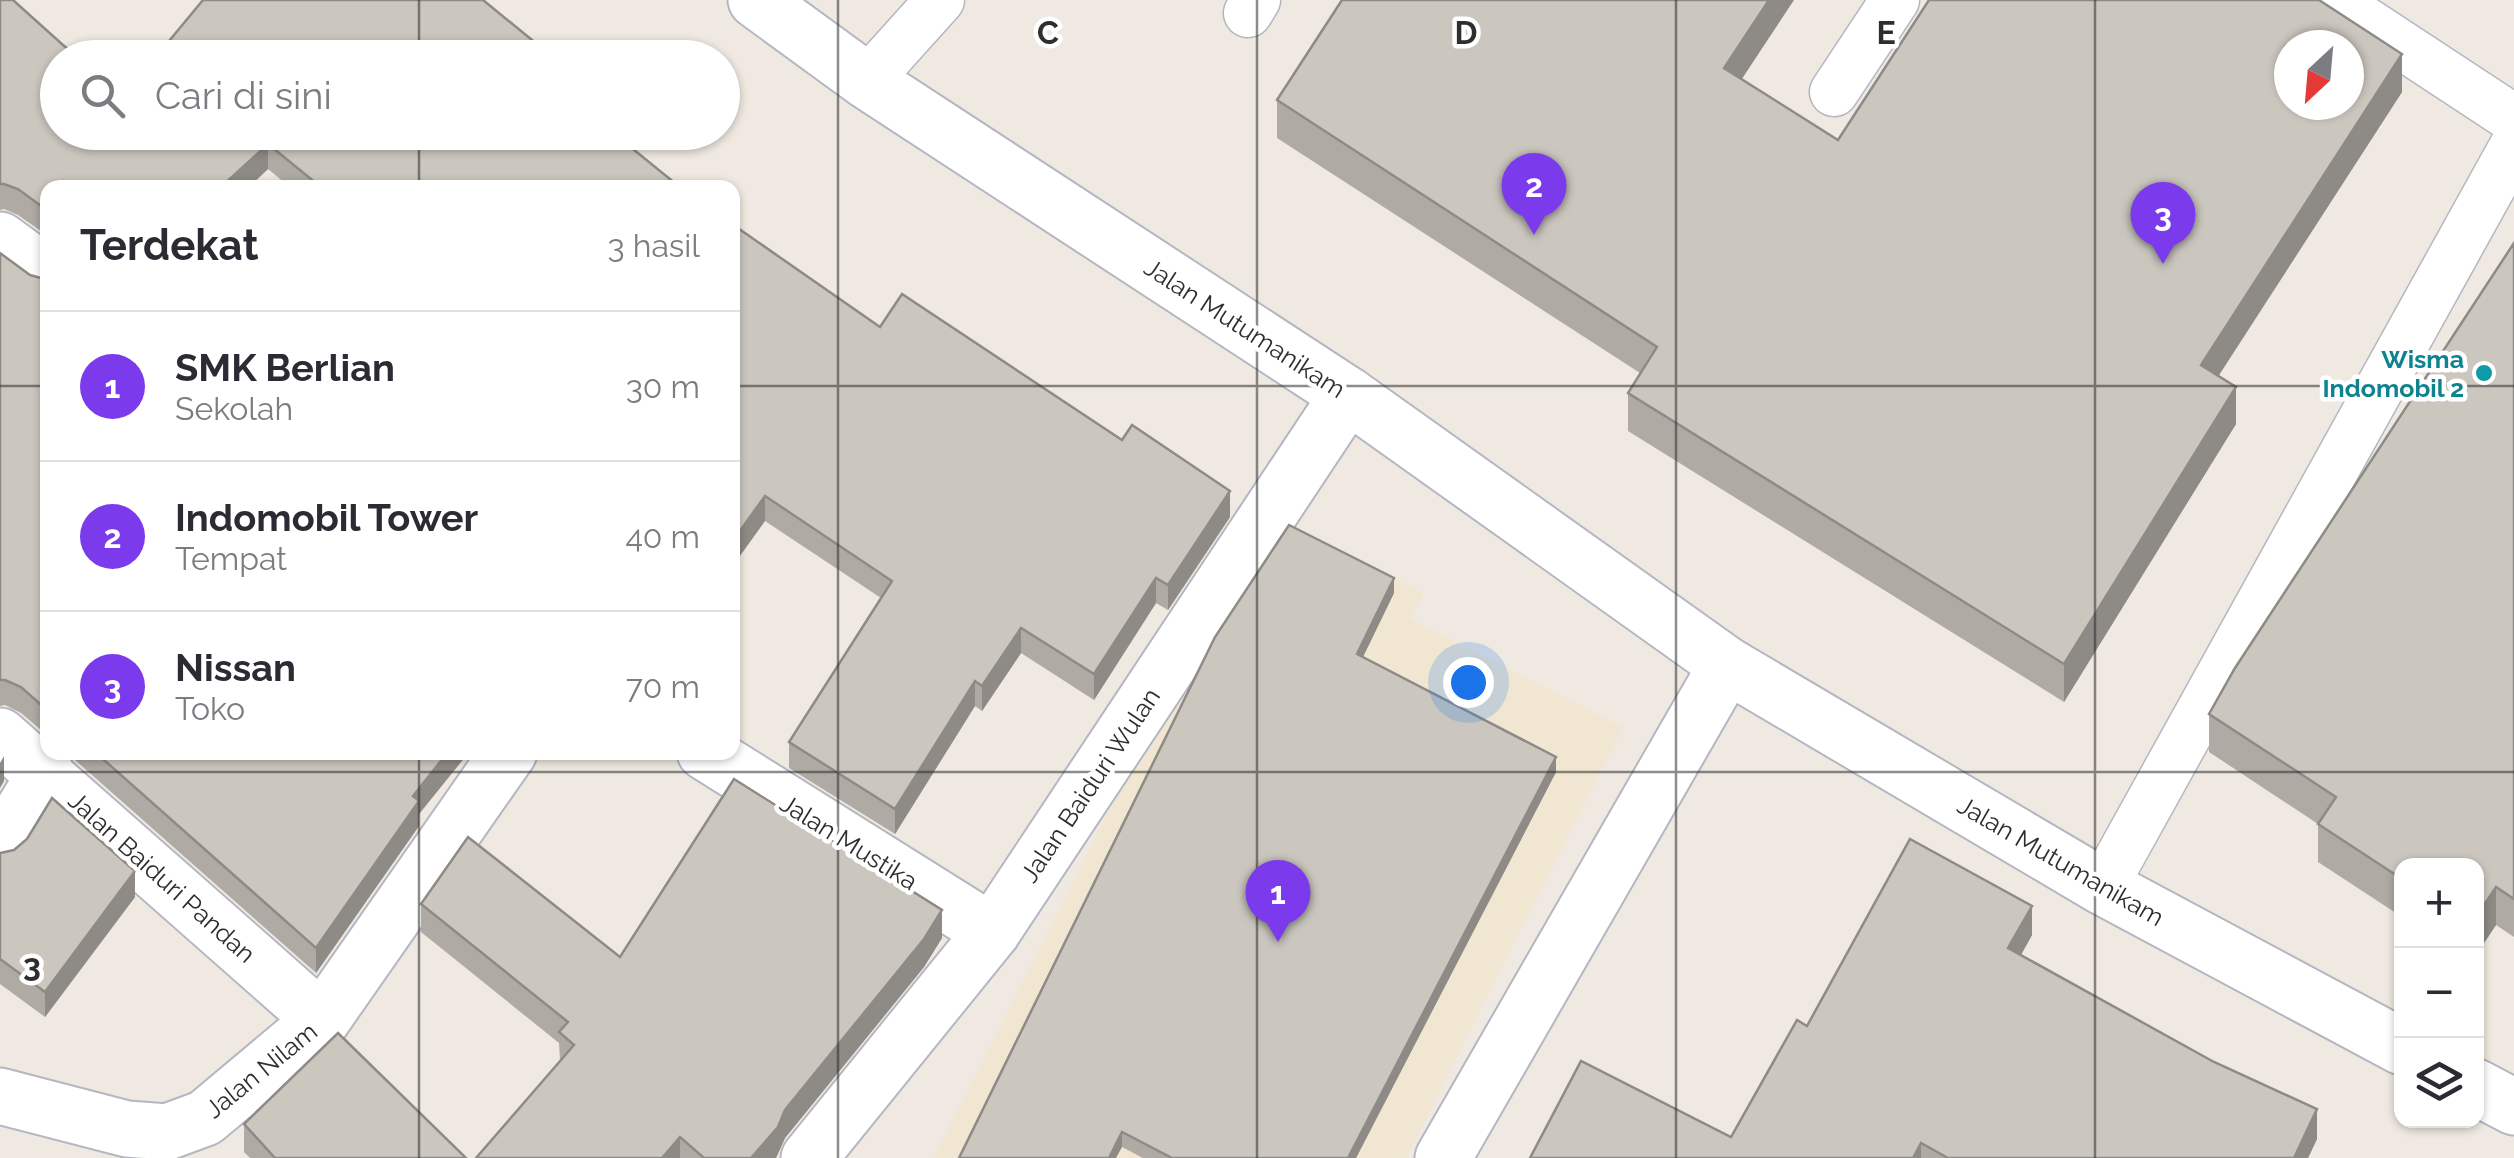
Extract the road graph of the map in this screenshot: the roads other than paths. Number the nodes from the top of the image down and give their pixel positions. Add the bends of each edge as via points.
1 (756, 0) edge
2 (940, 0) edge
3 (1894, 0) edge
4 (2333, 0) edge
5 (867, 81) junction
6 (1834, 92) dead end
7 (2514, 119) edge
8 (2514, 146) edge
9 (0, 240) edge
10 (40, 269) edge
11 (1348, 395) junction
12 (1727, 665) junction
13 (0, 736) edge
14 (503, 760) edge
15 (719, 760) edge
16 (46, 773) junction
17 (0, 848) edge
18 (2103, 888) junction
19 (992, 932) junction
20 (322, 1020) junction
21 (2394, 1043) edge
22 (2484, 1091) edge
23 (0, 1096) edge
24 (2514, 1107) edge
25 (809, 1158) edge
26 (1443, 1158) edge

1 - 5 street, Jalan Mutumanikam
2 - 5 lane
3 - 6 lane
4 - 7 lane
5 - 11 street, Jalan Mutumanikam
8 - 18 lane
9 - 10 street
11 - 12 street, Jalan Mutumanikam
11 - 19 street, Jalan Baiduri Wulan
12 - 18 street, Jalan Mutumanikam
12 - 26 street
13 - 16 street, Jalan Baiduri Pandan
14 - 20 street, Jalan Nilam
15 - 19 street, Jalan Mustika
16 - 17 street
16 - 20 street, Jalan Baiduri Pandan
18 - 21 street, Jalan Mutumanikam
19 - 25 street, Jalan Baiduri Wulan
20 - 23 street, Jalan Nilam via 205,1118 166,1132 127,1130
22 - 24 street

